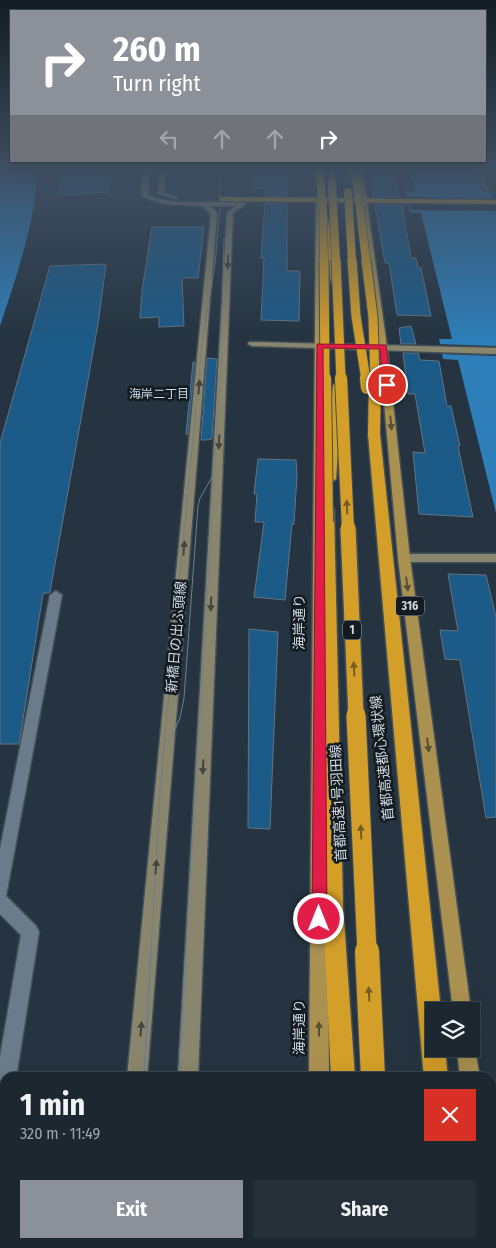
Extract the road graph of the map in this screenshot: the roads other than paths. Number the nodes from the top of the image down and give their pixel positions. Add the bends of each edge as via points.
1 (213, 224) edge
2 (229, 224) edge
3 (320, 224) edge
4 (320, 224) edge
5 (324, 224) edge
6 (333, 224) edge
7 (350, 224) edge
8 (362, 224) edge
9 (368, 224) edge
10 (336, 290) junction
11 (252, 344) dead end
12 (319, 345) junction
13 (384, 346) junction
14 (496, 350) edge
15 (339, 371) junction
16 (374, 434) junction
17 (327, 522) junction
18 (404, 558) junction
19 (491, 558) edge
20 (56, 595) dead end
21 (0, 891) edge
22 (0, 902) edge
23 (461, 1002) edge
24 (467, 1057) edge
25 (7, 1072) edge
26 (138, 1072) edge
27 (188, 1072) edge
28 (319, 1072) edge
29 (343, 1072) edge
30 (373, 1072) edge
31 (435, 1072) edge
32 (469, 1072) edge

26 -> 1 main road, 新橋日の出ふ頭線
2 -> 27 main road
3 - 12 main road, 海岸通り
4 - 17 highway, bridge
5 - 10 highway, bridge
6 - 10 highway, 首都高速1号羽田線 / 1, bridge
7 - 16 highway, bridge via 356,316
8 - 16 highway, bridge via 373,317
9 - 13 main road, 316
10 - 15 highway, 首都高速1号羽田線 / 1, bridge
11 - 12 main road
12 - 13 main road
28 -> 12 main road, 海岸通り
13 - 14 main road
13 -> 18 main road, 316
15 - 17 highway, bridge
30 -> 15 highway, 首都高速1号羽田線 / 1, bridge
16 - 31 highway, 首都高速都心環状線
17 - 29 highway, 首都高速1号羽田線 via 333,906
18 - 19 main road
18 -> 23 main road, 316
20 - 21 street
22 - 25 street via 30,932
24 - 32 main road

